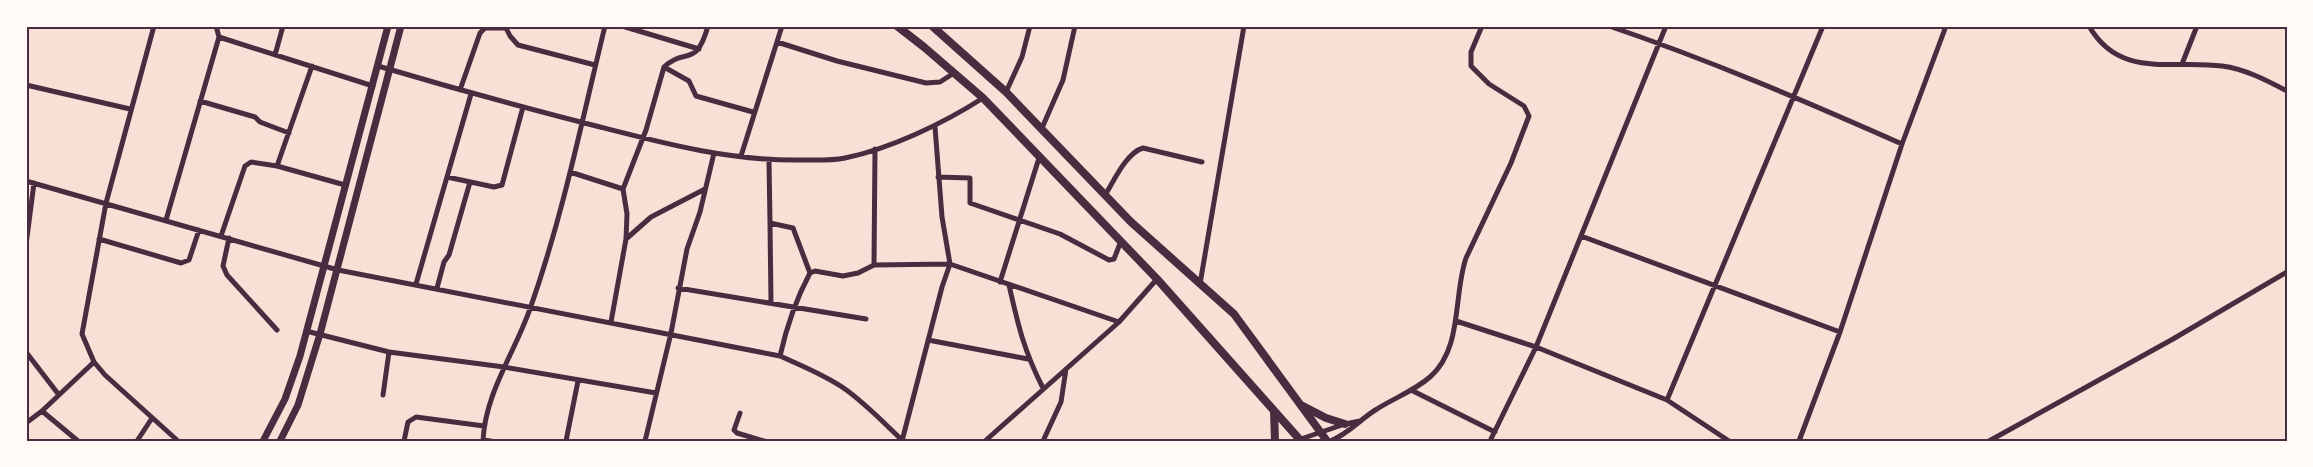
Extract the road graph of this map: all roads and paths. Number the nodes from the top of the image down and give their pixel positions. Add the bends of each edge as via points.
1 (154, 26) edge
2 (216, 26) edge
3 (283, 26) edge
4 (388, 26) edge
5 (401, 26) edge
6 (604, 26) edge
7 (622, 26) edge
8 (708, 26) edge
9 (782, 26) edge
10 (897, 26) edge
11 (932, 26) edge
12 (1030, 26) edge
13 (1075, 26) edge
14 (1244, 26) edge
15 (1482, 26) edge
16 (1609, 26) edge
17 (1666, 26) edge
18 (1823, 26) edge
19 (1946, 26) edge
20 (2089, 26) edge
21 (2197, 26) edge
22 (506, 27) edge
23 (219, 37) junction
24 (777, 42) junction
25 (1659, 43) junction
26 (700, 49) junction
27 (274, 55) junction
28 (2182, 64) junction
29 (595, 65) junction
30 (312, 66) junction
31 (378, 66) junction
32 (664, 67) junction
33 (390, 70) junction
34 (954, 73) junction
35 (26, 86) edge
36 (373, 86) junction
37 (460, 90) junction
38 (2287, 91) edge
39 (1006, 92) junction
40 (471, 94) junction
41 (1794, 96) junction
42 (983, 98) junction
43 (200, 101) junction
44 (523, 107) junction
45 (130, 109) junction
46 (753, 112) junction
47 (581, 123) junction
48 (934, 127) junction
49 (1042, 128) junction
50 (290, 133) junction
51 (641, 139) junction
52 (1902, 144) junction
53 (875, 149) junction
54 (714, 153) junction
55 (741, 156) junction
56 (1039, 158) junction
57 (769, 161) junction
58 (1202, 162) dead end
59 (277, 166) junction
60 (570, 172) junction
61 (447, 177) junction
62 (938, 177) junction
63 (26, 181) edge
64 (470, 182) junction
65 (34, 183) junction
66 (345, 185) junction
67 (623, 189) junction
68 (705, 189) junction
69 (1105, 195) junction
70 (106, 203) junction
71 (1020, 219) junction
72 (166, 220) junction
73 (770, 223) junction
74 (199, 230) junction
75 (221, 236) junction
76 (1581, 236) junction
77 (229, 238) junction
78 (99, 239) junction
79 (626, 239) junction
80 (1121, 241) junction
81 (26, 245) edge
82 (950, 264) junction
83 (323, 266) junction
84 (874, 266) junction
85 (338, 270) junction
86 (2287, 272) edge
87 (810, 273) junction
88 (1158, 279) junction
89 (1000, 282) junction
90 (416, 284) junction
91 (1200, 284) junction
92 (1715, 284) junction
93 (1009, 285) junction
94 (436, 288) junction
95 (678, 288) junction
96 (772, 302) junction
97 (793, 306) junction
98 (531, 307) junction
99 (866, 319) dead end
100 (1456, 321) junction
101 (611, 322) junction
102 (1119, 322) junction
103 (277, 330) dead end
104 (306, 331) junction
105 (1840, 332) junction
106 (672, 333) junction
107 (320, 334) junction
108 (928, 340) junction
109 (1536, 347) junction
110 (26, 352) edge
111 (389, 352) junction
112 (780, 356) junction
113 (1028, 359) junction
114 (94, 362) junction
115 (504, 367) junction
116 (1066, 368) junction
117 (578, 381) junction
118 (1043, 388) junction
119 (1411, 390) junction
120 (656, 393) junction
121 (59, 395) junction
122 (383, 395) dead end
123 (1667, 400) junction
124 (1298, 403) junction
125 (42, 411) junction
126 (1274, 411) junction
127 (740, 414) dead end
128 (152, 418) junction
129 (1360, 421) junction
130 (26, 422) edge
131 (1345, 424) junction
132 (484, 426) junction
133 (1495, 432) junction
134 (1321, 433) junction
135 (483, 440) edge
136 (1299, 440) edge
137 (78, 441) edge
138 (137, 441) edge
139 (178, 441) edge
140 (263, 441) edge
141 (280, 441) edge
142 (404, 441) edge
143 (491, 441) edge
144 (566, 441) edge
145 (645, 441) edge
146 (764, 441) edge
147 (902, 441) edge
148 (985, 441) edge
149 (1043, 441) edge
150 (1275, 441) edge
151 (1328, 441) edge
152 (1490, 441) edge
153 (1729, 441) edge
154 (1799, 441) edge
155 (1989, 441) edge

1 - 45 street
2 - 23 street
3 - 27 street
4 - 31 main road
5 - 33 main road
6 - 29 street
7 - 26 street
8 - 26 street
9 - 24 street
10 - 34 main road
11 - 39 main road
12 - 39 street via 1022,57
13 - 49 street via 1063,80
14 - 91 street
15 - 100 street via 1471,52 1471,66 1489,84 1524,106 1529,116 1511,163 1466,258 1458,292
16 - 25 street
17 - 25 street
18 - 41 street
19 - 52 street
20 - 28 street via 2095,37 2122,58 2144,65
21 - 28 street
22 - 29 street via 518,45
22 - 37 street via 485,28 480,33
23 - 27 street
23 - 43 street
24 - 34 street via 837,61 926,82 940,82
24 - 46 street
25 - 41 street
25 - 76 street
26 - 32 street
27 - 30 street
28 - 38 street via 2238,69
29 - 47 street
30 - 36 street
30 - 50 street
31 - 33 street
31 - 36 main road
32 - 46 street via 689,81 696,96
32 - 51 street
33 - 37 street
33 - 85 main road
34 - 42 main road
35 - 45 street
36 - 66 main road
37 - 40 street
39 - 49 main road
40 - 44 street
40 - 61 street
41 - 52 street
41 - 92 street
42 - 48 street
42 - 56 main road
43 - 50 street via 255,117
43 - 72 street
44 - 47 street
44 - 64 street via 502,185 494,187
45 - 70 street
46 - 55 street
47 - 51 street
47 - 60 street
48 - 53 street
48 - 62 street
49 - 69 main road
50 - 59 street
51 - 54 street
51 - 67 street
52 - 105 street
53 - 57 street via 846,158
53 - 84 street
54 - 55 street
54 - 68 street
55 - 57 street
56 - 71 street
56 - 80 main road
57 - 73 street
58 - 69 street via 1142,148 1134,152
59 - 66 street
59 - 75 street via 251,162 245,166
60 - 67 street
60 - 98 street
61 - 64 street
61 - 90 street
62 - 71 street via 970,178 970,203
62 - 82 street
63 - 65 street
64 - 94 street via 450,256 444,262
65 - 70 street
65 - 81 street
66 - 83 main road
67 - 79 street
68 - 79 street via 651,217
68 - 95 street
69 - 91 main road
70 - 72 street
70 - 78 street
71 - 80 street via 1060,234 1109,260 1114,259
71 - 89 street
72 - 74 street
73 - 87 street via 793,228
73 - 96 street
74 - 75 street
74 - 78 street via 186,262
75 - 77 street
76 - 92 street
76 - 109 street
77 - 83 street
77 - 103 street via 223,266 227,275
78 - 114 street via 82,326
79 - 101 street
80 - 88 main road
82 - 84 street
82 - 89 street
82 - 108 street
83 - 85 street
83 - 104 main road
84 - 87 street via 843,276
85 - 90 street
85 - 107 main road
86 - 155 street
87 - 97 street
88 - 102 street
88 - 126 main road
89 - 93 street
90 - 94 street
91 - 124 main road via 1234,314
92 - 105 street
92 - 123 street
93 - 102 street
93 - 113 street
94 - 98 street
95 - 96 street
95 - 106 street
96 - 97 street
97 - 99 street
97 - 112 street
98 - 101 street
98 - 115 street
100 - 109 street
100 - 119 street via 1438,368
101 - 106 street
102 - 116 street
104 - 107 street
104 - 140 main road via 285,399
105 - 154 street
106 - 112 street
106 - 120 street
107 - 111 street
107 - 141 main road via 298,404
108 - 113 street
108 - 147 street
109 - 123 street
109 - 133 street
110 - 121 street
111 - 115 street
111 - 122 street
112 - 147 street via 845,389
113 - 118 street
114 - 121 street
114 - 128 street
115 - 117 street
115 - 132 street
116 - 118 street
116 - 149 street via 1060,402
117 - 120 street
117 - 144 street
118 - 148 street
119 - 129 street
119 - 133 street
120 - 145 street
121 - 125 street
123 - 153 street
124 - 131 main road
124 - 134 main road
125 - 130 street
125 - 137 street
126 - 136 main road
126 - 150 main road
127 - 146 street via 734,430
128 - 138 street
128 - 139 street
129 - 131 street
129 - 151 street via 1349,432
131 - 134 street
132 - 135 street
132 - 142 street via 416,417 408,422
133 - 152 street
134 - 136 street
134 - 151 main road
135 - 143 street

